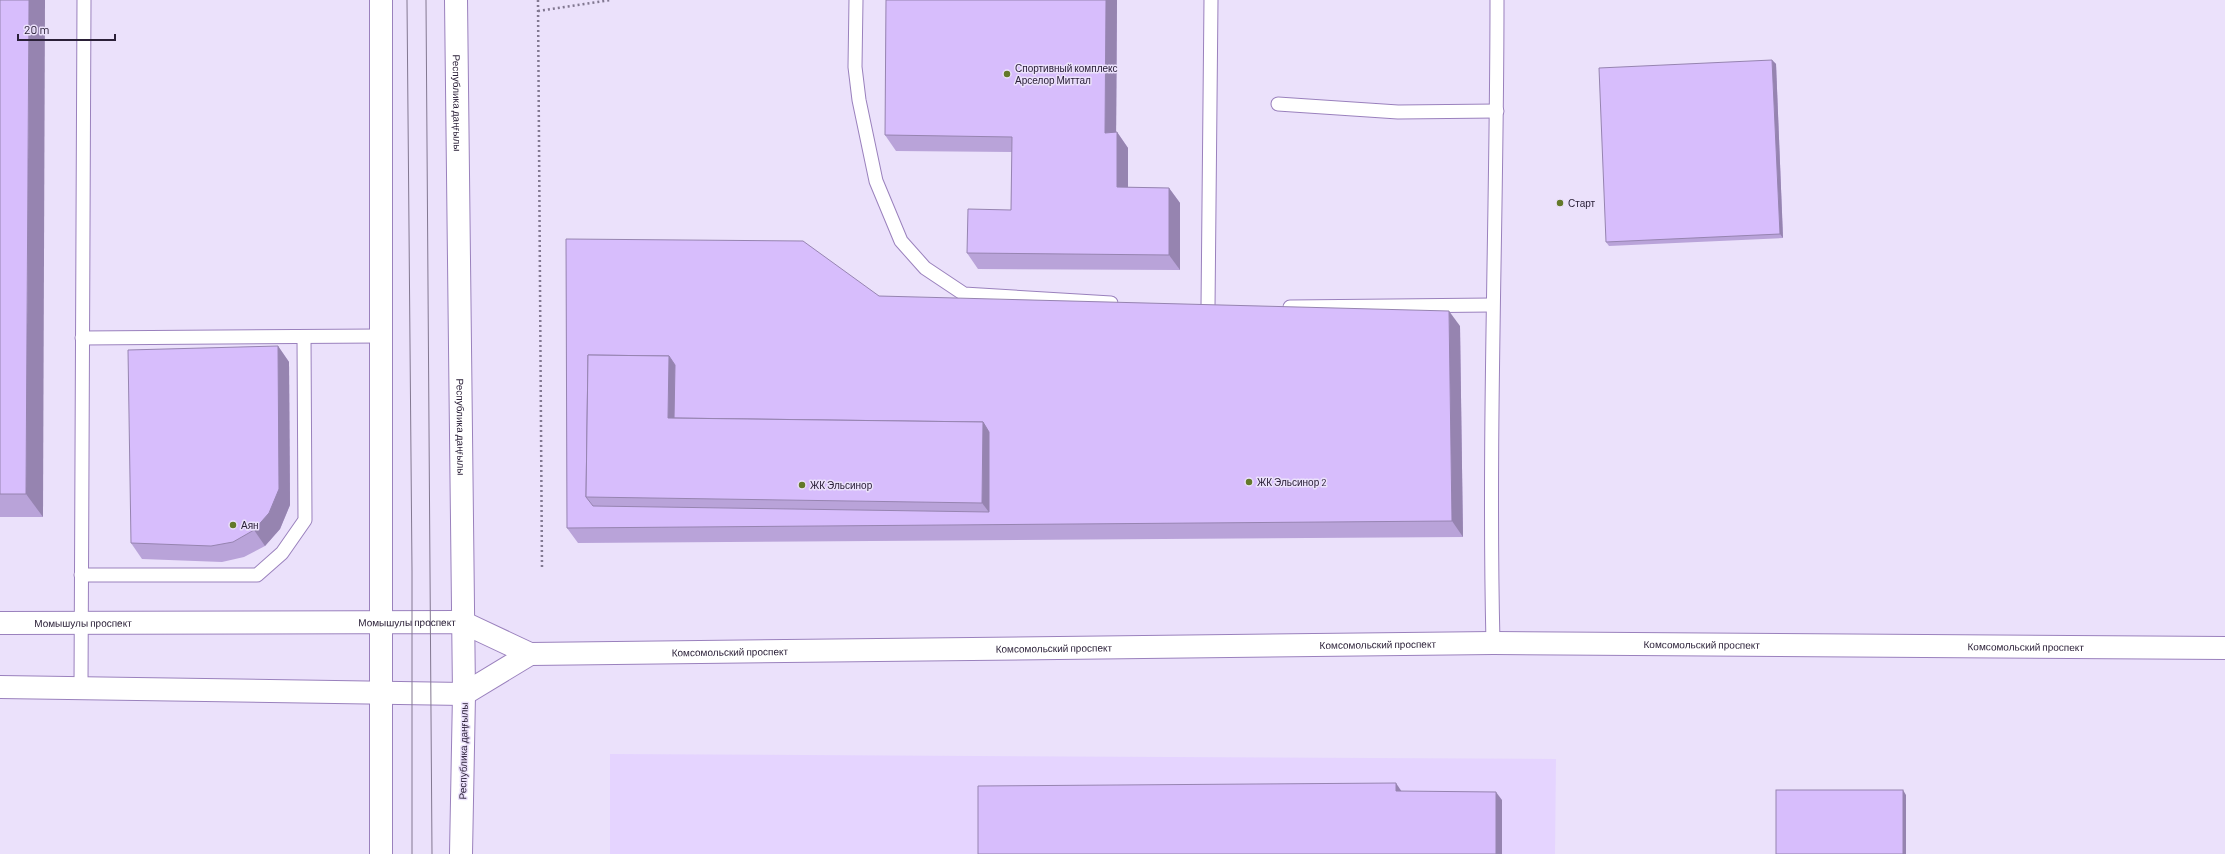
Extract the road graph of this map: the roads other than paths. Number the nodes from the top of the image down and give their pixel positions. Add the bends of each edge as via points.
1 (84, 0) edge
2 (381, 0) edge
3 (456, 0) edge
4 (856, 0) edge
5 (1211, 0) edge
6 (1497, 0) edge
7 (1278, 104) dead end
8 (1497, 111) junction
9 (1121, 303) edge
10 (1492, 305) junction
11 (1192, 307) edge
12 (1279, 307) edge
13 (1208, 308) junction
14 (1224, 308) edge
15 (380, 336) junction
16 (304, 337) junction
17 (82, 338) junction
18 (81, 575) junction
19 (0, 622) edge
20 (81, 622) junction
21 (380, 622) junction
22 (462, 622) junction
23 (1493, 643) junction
24 (2225, 648) edge
25 (530, 654) junction
26 (0, 687) edge
27 (81, 687) junction
28 (381, 693) junction
29 (464, 694) junction
30 (381, 854) edge
31 (461, 854) edge

1 - 17 lane
2 - 15 street
3 - 22 street, Республика даңғылы
4 - 9 lane via 855,67 860,108 876,181 901,241 925,268 964,294
5 - 13 lane
6 - 8 lane
7 - 8 lane via 1398,112
8 - 10 lane
10 - 12 lane
10 - 23 lane via 1490,555
11 - 13 lane
13 - 14 lane
15 - 16 lane
15 - 21 street
16 - 17 lane
16 - 18 lane via 304,520 282,553 257,575
17 - 18 lane
18 - 20 lane
19 - 20 street, Момышулы проспект
20 - 21 street, Момышулы проспект
20 - 27 lane
21 - 22 street, Момышулы проспект
21 - 28 street
22 - 25 street, Момышулы проспект
22 - 29 street, Республика даңғылы
23 - 24 street, Комсомольский проспект
23 - 25 street, Комсомольский проспект
25 - 29 street
26 - 27 street
27 - 28 street
28 - 29 street
28 - 30 street
29 - 31 street, Республика даңғылы

